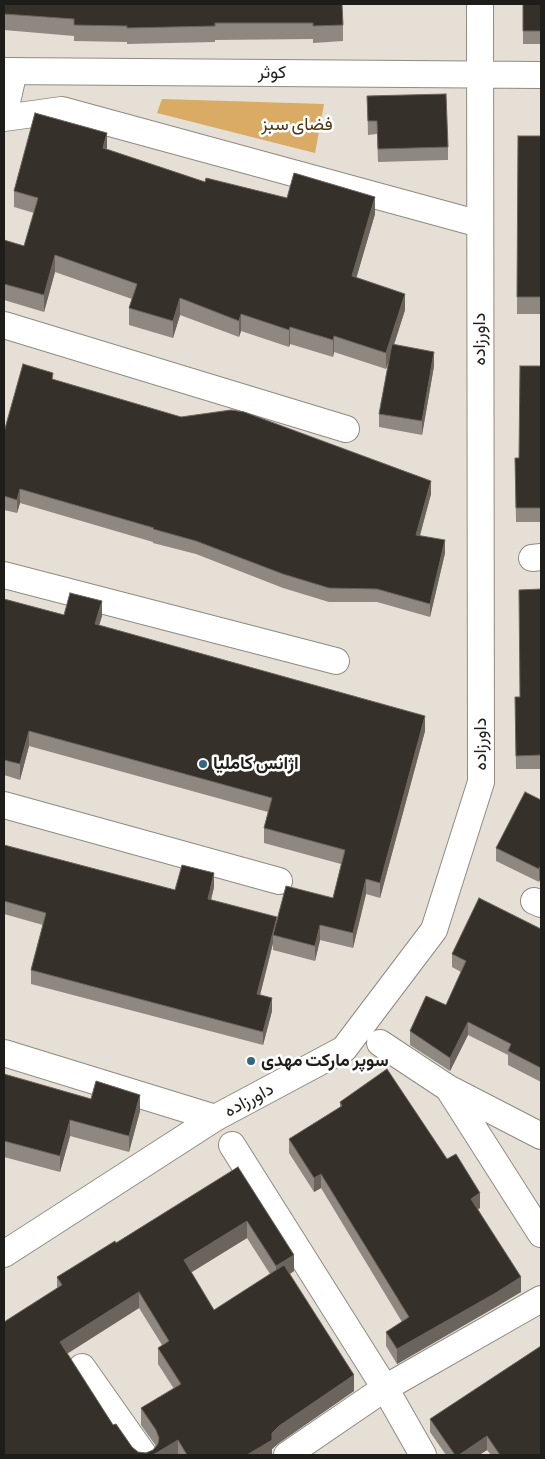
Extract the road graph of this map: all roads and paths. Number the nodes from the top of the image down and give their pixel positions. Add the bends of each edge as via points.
1 (480, 4) edge
2 (9, 71) edge
3 (480, 74) junction
4 (541, 75) edge
5 (4, 117) edge
6 (480, 224) junction
7 (4, 325) edge
8 (346, 429) dead end
9 (4, 575) edge
10 (336, 661) dead end
11 (4, 805) edge
12 (279, 881) dead end
13 (380, 1043) dead end
14 (4, 1053) edge
15 (448, 1088) junction
16 (215, 1118) junction
17 (541, 1136) edge
18 (232, 1145) dead end
19 (541, 1234) edge
20 (4, 1254) edge
21 (541, 1299) edge
22 (82, 1367) dead end
23 (385, 1388) junction
24 (144, 1455) edge
25 (287, 1455) edge
26 (423, 1455) edge

1 - 3 street, داورزاده
2 - 3 street, کوثر
2 - 5 street
3 - 4 street, کوثر
3 - 6 street, داورزاده
5 - 6 street via 62,110
6 - 16 street, داورزاده via 481,782 434,930 344,1049
7 - 8 street
9 - 10 street
11 - 12 street
13 - 15 street
14 - 16 street
15 - 17 street
15 - 19 street
16 - 20 street, داورزاده
18 - 23 street
21 - 23 street
22 - 24 street
23 - 25 street
23 - 26 street

